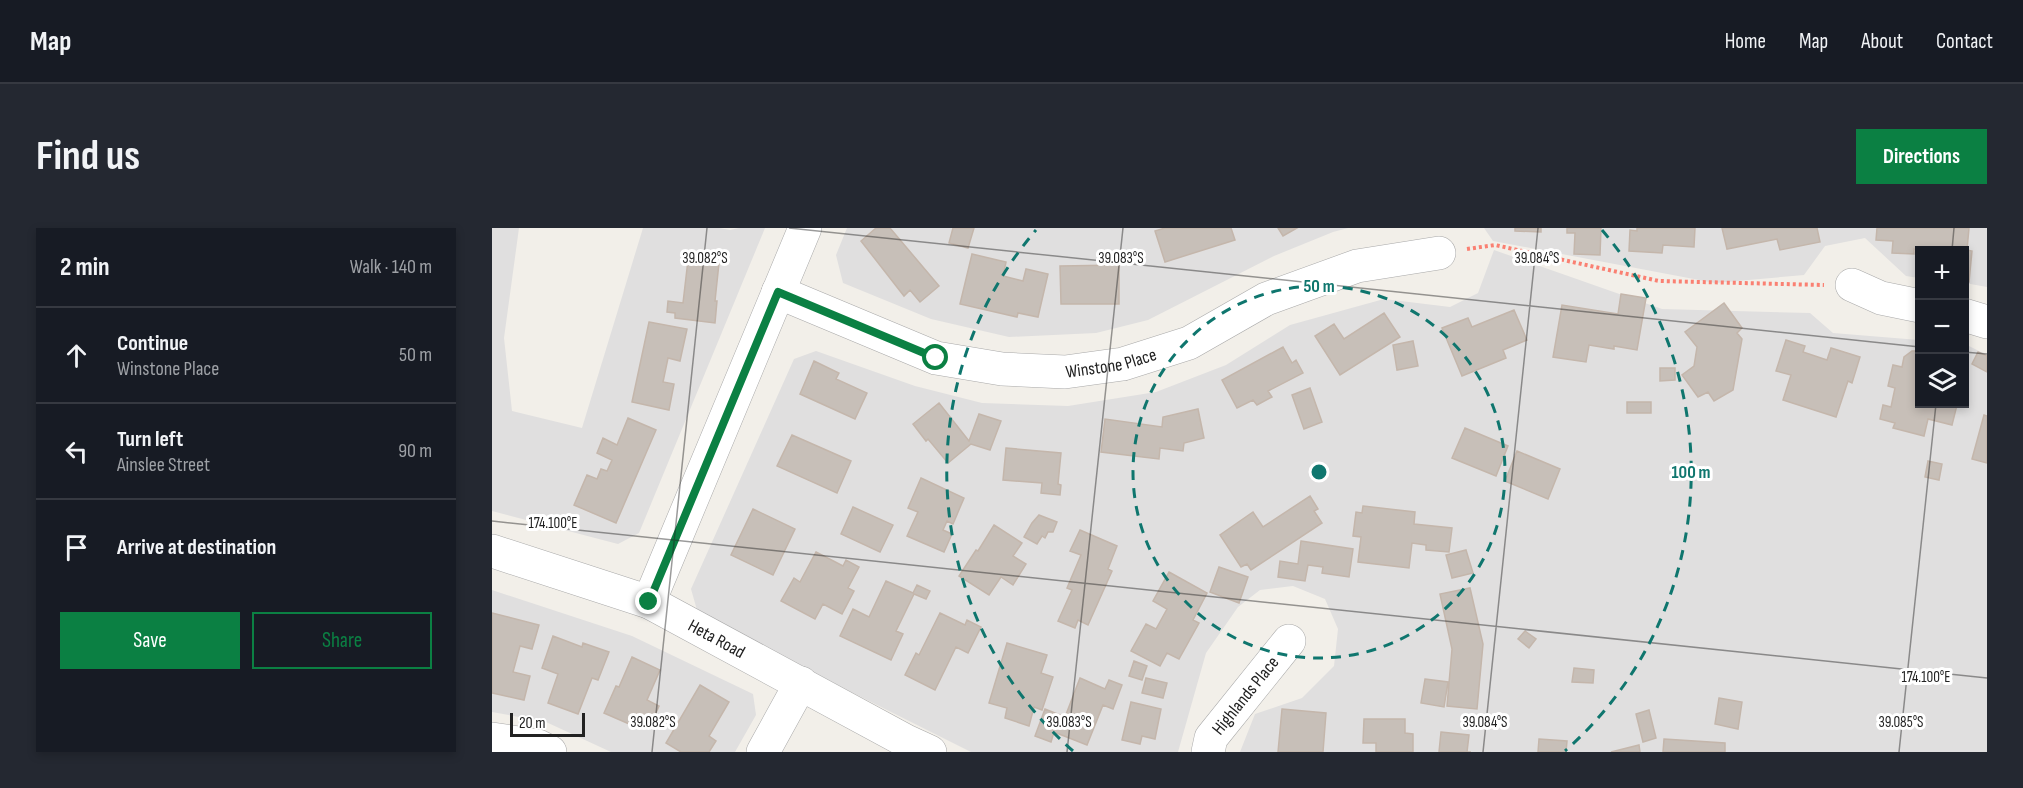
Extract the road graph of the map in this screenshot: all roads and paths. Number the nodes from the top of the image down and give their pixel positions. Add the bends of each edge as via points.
1 (806, 228) edge
2 (1439, 253) joint
3 (1852, 285) joint
4 (778, 292) junction
5 (1915, 305) edge
6 (1969, 316) edge
7 (1987, 322) edge
8 (492, 551) edge
9 (649, 602) junction
10 (1289, 641) dead end
11 (801, 683) junction
12 (492, 739) edge
13 (550, 752) edge
14 (763, 752) edge
15 (930, 752) edge
16 (1208, 752) edge

1 - 4 street
2 - 3 path via 1495,245 1659,281
2 - 4 street, Winstone Place via 1357,266 1266,299 1189,343 1123,364 1065,372 1002,369 936,358
3 - 5 street via 1881,298
4 - 9 street
6 - 7 street
8 - 9 street, Heta Road
9 - 11 street, Heta Road
10 - 16 street, Highlands Place via 1211,738
11 - 14 street
11 - 15 street, Heta Road
12 - 13 street via 538,746

